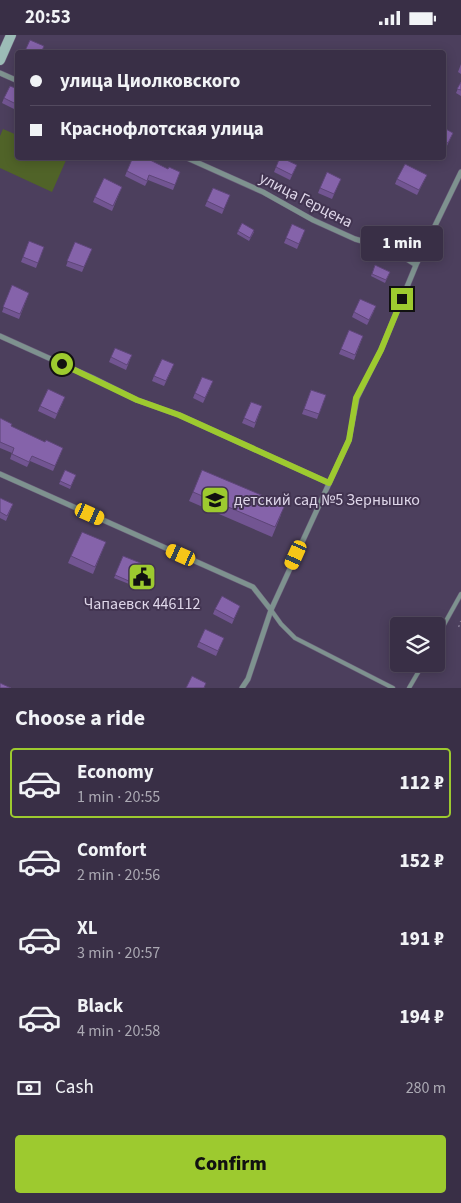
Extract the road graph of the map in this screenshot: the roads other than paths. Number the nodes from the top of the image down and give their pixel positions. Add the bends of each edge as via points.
1 (12, 35) edge
2 (0, 61) edge
3 (0, 73) edge
4 (15, 80) edge
5 (192, 160) edge
6 (461, 172) edge
7 (416, 265) junction
8 (0, 336) edge
9 (0, 474) edge
10 (329, 483) junction
11 (461, 594) edge
12 (271, 610) junction
13 (445, 623) edge
14 (418, 672) edge
15 (242, 688) edge
16 (393, 688) edge
17 (409, 688) edge

1 - 2 street
3 - 4 street
5 - 7 street, улица Герцена via 355,239 393,250
6 - 7 street
7 - 10 street via 381,350 356,398 349,440
8 - 10 street via 137,400 179,415
9 - 12 street via 253,587
10 - 12 street
11 - 13 lane
12 - 15 street
12 - 16 lane via 295,638
14 - 17 lane

